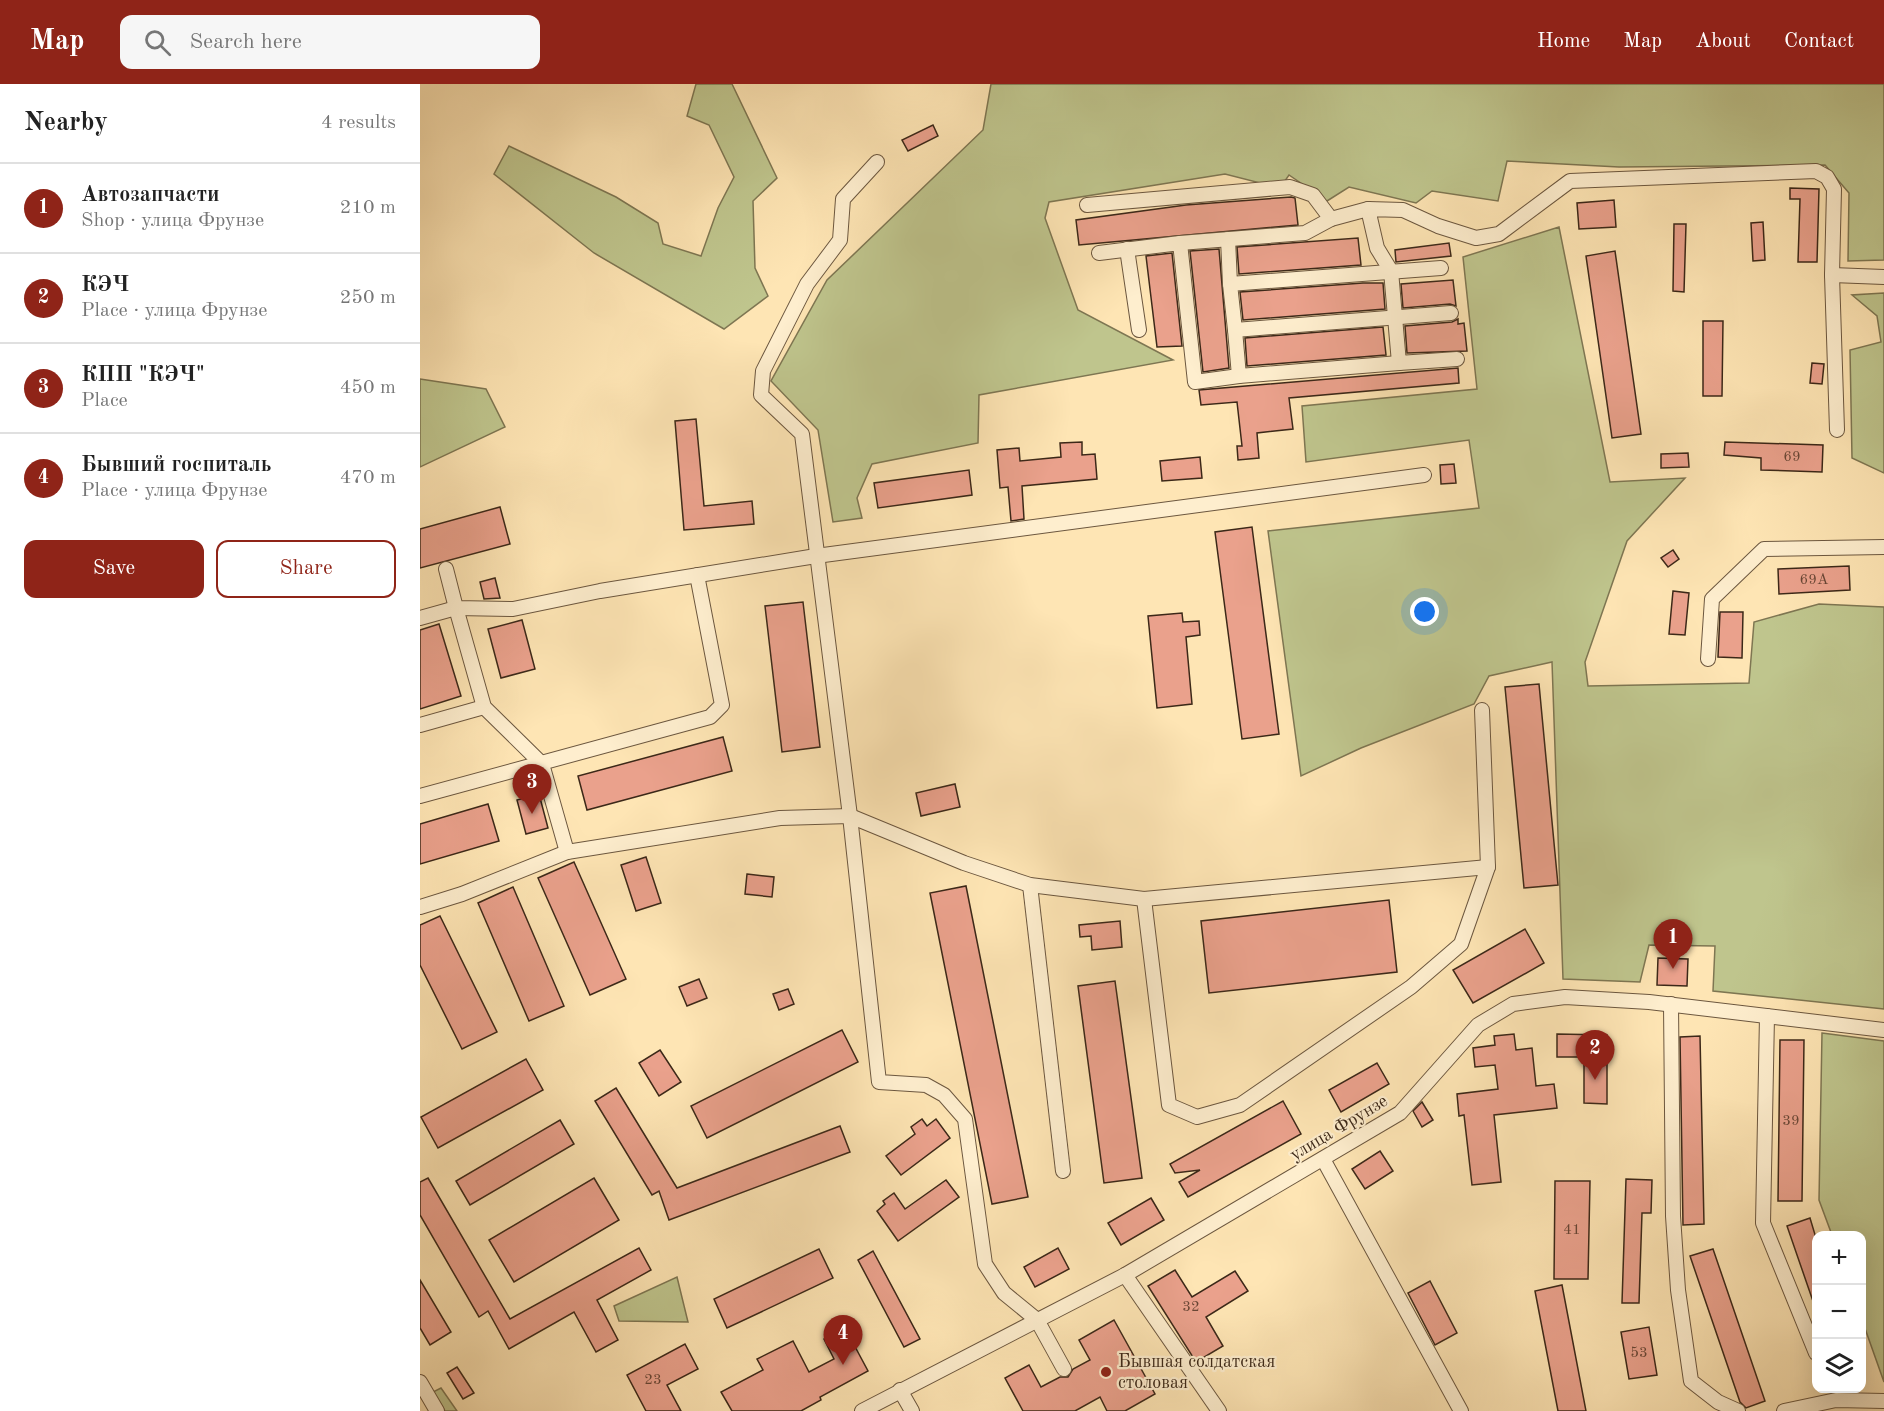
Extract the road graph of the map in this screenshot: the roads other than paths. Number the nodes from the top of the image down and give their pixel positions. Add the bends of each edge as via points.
1 (877, 162) dead end
2 (1087, 205) dead end
3 (1368, 209) junction
4 (1331, 219) junction
5 (1228, 239) junction
6 (1180, 243) junction
7 (1127, 249) junction
8 (1099, 253) dead end
9 (1441, 268) dead end
10 (1391, 271) junction
11 (1832, 275) junction
12 (1884, 278) edge
13 (1230, 284) junction
14 (1451, 313) dead end
15 (1394, 316) junction
16 (1139, 330) dead end
17 (1235, 330) junction
18 (1457, 359) dead end
19 (1399, 363) junction
20 (1239, 376) junction
21 (1837, 429) dead end
22 (1424, 475) dead end
23 (1884, 547) edge
24 (816, 556) junction
25 (446, 569) dead end
26 (697, 575) junction
27 (456, 608) junction
28 (420, 618) edge
29 (1708, 659) dead end
30 (484, 707) junction
31 (1482, 711) dead end
32 (420, 725) edge
33 (542, 764) junction
34 (420, 796) edge
35 (850, 816) junction
36 (567, 852) junction
37 (1488, 867) junction
38 (1030, 885) junction
39 (1144, 899) junction
40 (420, 907) edge
41 (1671, 1004) junction
42 (1767, 1016) junction
43 (1884, 1029) edge
44 (1323, 1159) junction
45 (1063, 1171) dead end
46 (1125, 1275) junction
47 (1037, 1320) junction
48 (1812, 1343) edge
49 (1064, 1370) dead end
50 (420, 1382) edge
51 (900, 1390) junction
52 (1834, 1394) edge
53 (1884, 1401) edge
54 (430, 1407) edge
55 (862, 1411) edge
56 (912, 1411) edge
57 (1219, 1411) edge
58 (1461, 1411) edge
59 (1738, 1411) edge
60 (1784, 1411) edge

1 - 24 street via 843,199 840,240 807,284 763,371 761,395 802,434
2 - 4 street via 1290,187 1313,195
3 - 4 street
3 - 10 street via 1377,248
3 - 11 street via 1403,210 1476,238 1499,234 1570,181 1816,171 1827,177 1834,189
4 - 5 street via 1305,232
5 - 6 street
5 - 13 street
6 - 7 street
6 - 20 street via 1195,382
7 - 8 street
7 - 16 street
9 - 10 street
10 - 13 street
10 - 15 street
11 - 12 street
11 - 21 street
13 - 17 street
14 - 15 street
15 - 17 street
15 - 19 street
17 - 20 street
18 - 19 street
19 - 20 street
22 - 24 street
23 - 29 street via 1764,549 1712,599
24 - 26 street
24 - 35 street
25 - 27 street
26 - 27 street via 513,609
26 - 33 street via 722,705 710,717
27 - 28 street
27 - 30 street
30 - 32 street
30 - 33 street
31 - 37 street
33 - 34 street
33 - 36 street
35 - 36 street via 780,818
35 - 38 street via 964,863
35 - 47 street via 879,1082 926,1085 944,1095 965,1119 985,1264 1004,1293
36 - 40 street
37 - 39 street
37 - 39 street via 1461,944 1411,987 1240,1105 1197,1117 1169,1105
38 - 39 street
38 - 45 street
41 - 42 street, улица Фрунзе
41 - 44 street, улица Фрунзе via 1565,997 1512,1004 1478,1025 1401,1113
41 - 59 street via 1673,1216 1678,1290 1691,1381 1718,1402
42 - 43 street, улица Фрунзе
42 - 48 street via 1763,1223
44 - 46 street, улица Фрунзе
44 - 58 street
46 - 47 street, улица Фрунзе
46 - 57 street
47 - 49 street
47 - 51 street, улица Фрунзе
50 - 54 street
51 - 55 street, улица Фрунзе
51 - 56 street
52 - 53 street
52 - 60 street

